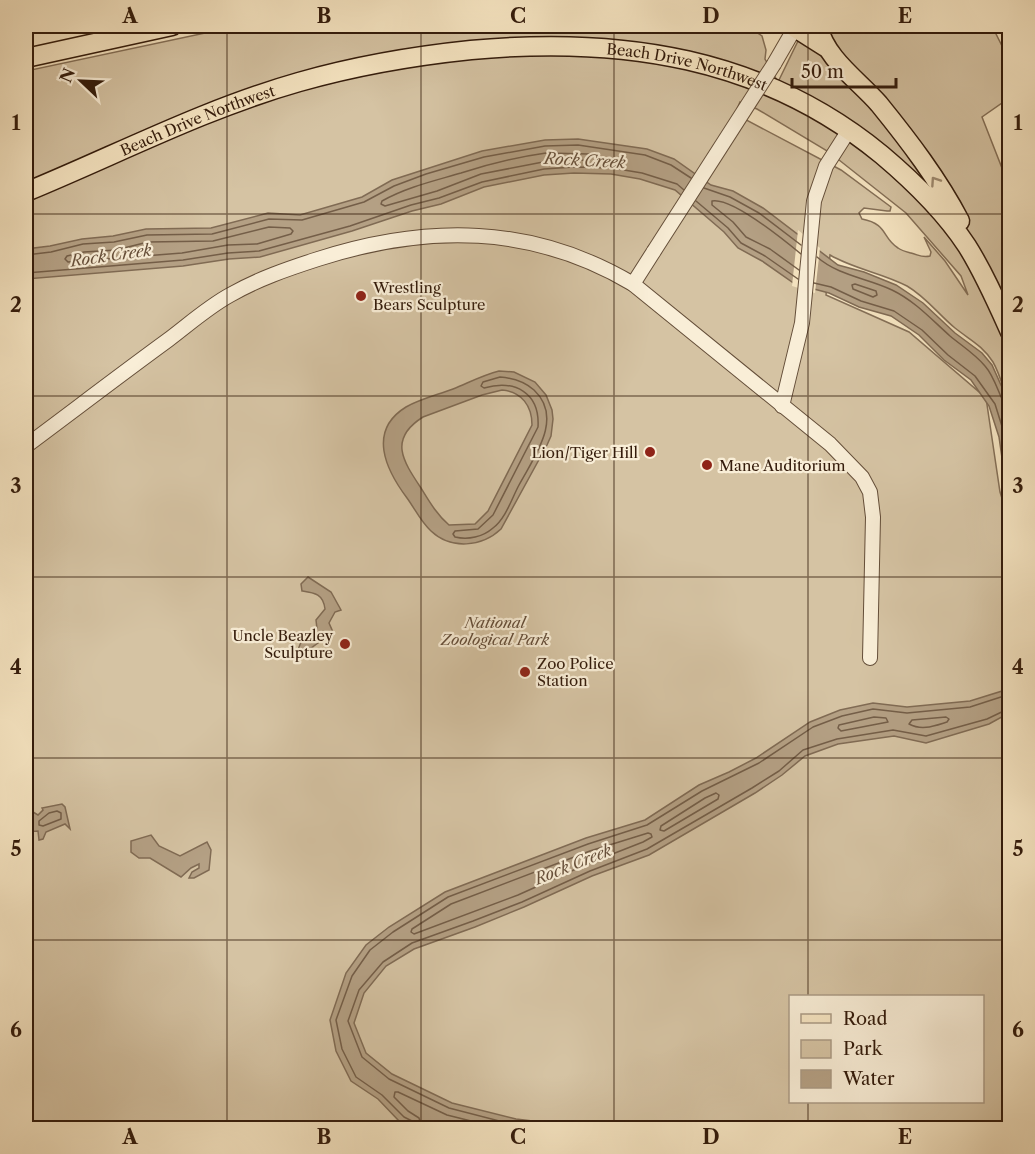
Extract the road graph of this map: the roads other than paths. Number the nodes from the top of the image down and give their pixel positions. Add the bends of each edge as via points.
1 (172, 26) edge
2 (794, 26) edge
3 (818, 26) edge
4 (825, 47) junction
5 (26, 58) edge
6 (849, 130) junction
7 (26, 192) edge
8 (981, 270) junction
9 (633, 284) junction
10 (1010, 332) edge
11 (782, 406) junction
12 (26, 446) edge
13 (870, 658) dead end

1 - 5 main road
2 - 4 main road
2 - 9 street, bridge via 774,64
3 - 4 main road
8 -> 4 main road via 958,218 917,154 876,101
6 - 7 main road, Beach Drive Northwest via 772,88 690,60 594,47 500,48 395,60 298,82 206,114
6 - 8 main road, Beach Drive Northwest via 926,195
6 - 11 street via 826,166 814,201 802,323
8 - 10 main road, Beach Drive Northwest
9 - 11 street
9 - 12 street via 583,258 529,242 463,235 417,236 353,248 273,273 229,296
11 - 13 street via 840,453 870,492

